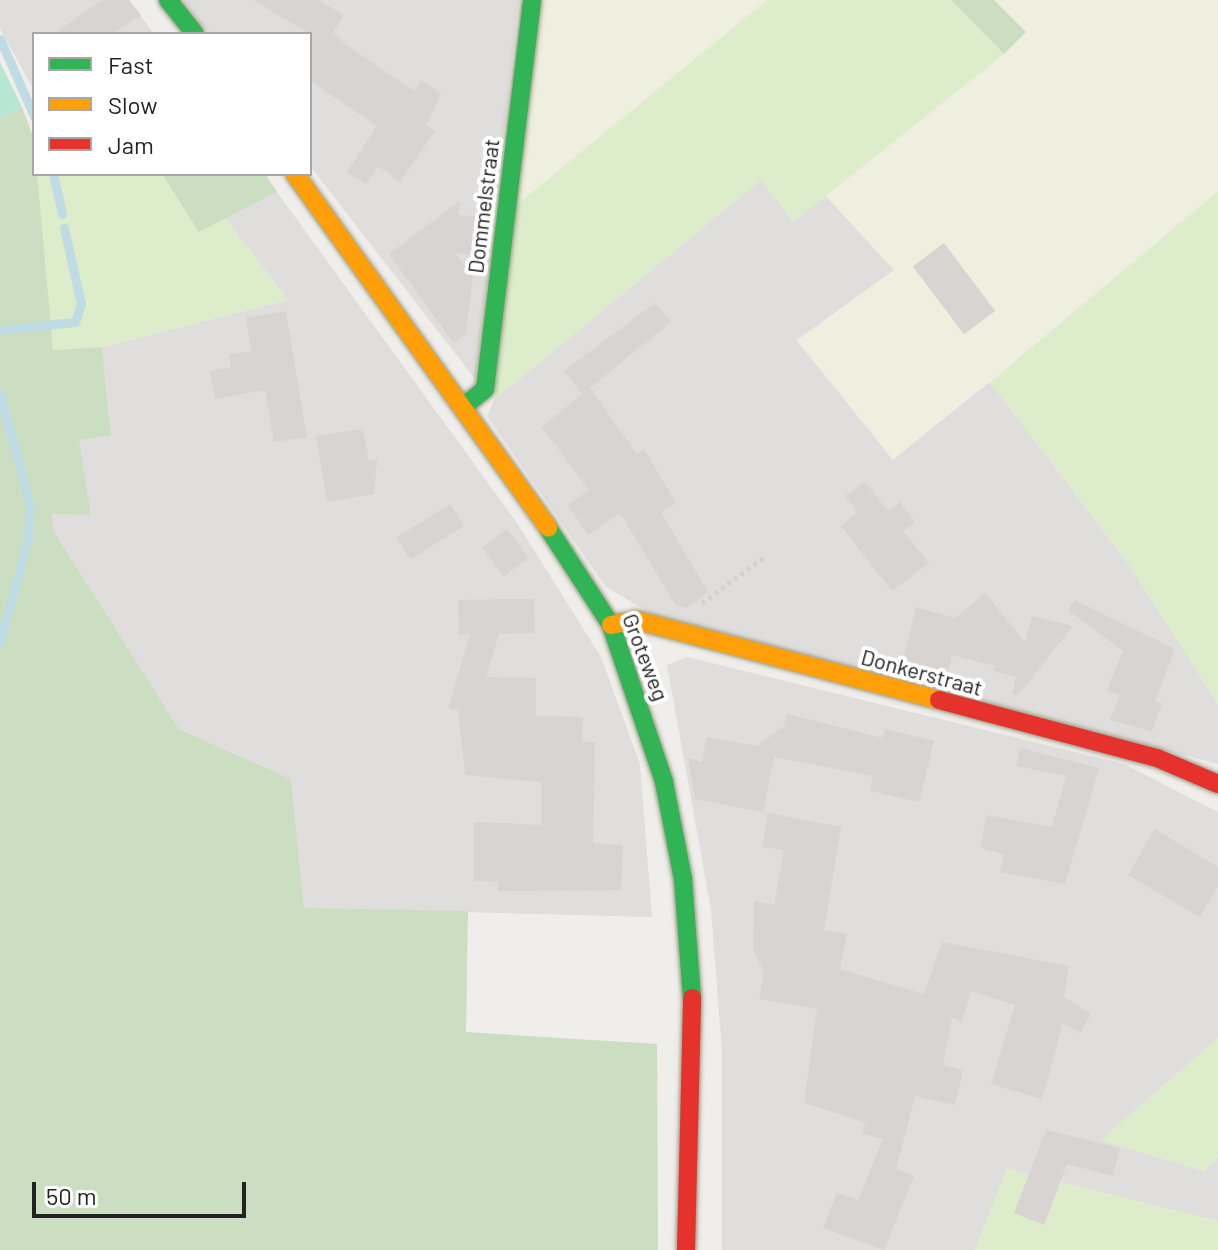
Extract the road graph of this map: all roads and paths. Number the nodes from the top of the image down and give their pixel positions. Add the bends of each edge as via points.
1 (168, 0) edge
2 (532, 0) edge
3 (193, 32) edge
4 (296, 176) edge
5 (463, 407) junction
6 (766, 556) dead end
7 (611, 625) junction
8 (667, 629) junction
9 (1218, 784) edge
10 (686, 1250) edge

1 - 3 main road
2 - 5 main road, Dommelstraat via 485,389
4 - 5 main road, Groteweg
5 - 7 main road, Groteweg
6 - 8 path
7 - 8 main road, Donkerstraat via 636,620
7 - 10 main road, Groteweg via 664,782 683,879 692,998
8 - 9 main road, Donkerstraat via 1157,758

